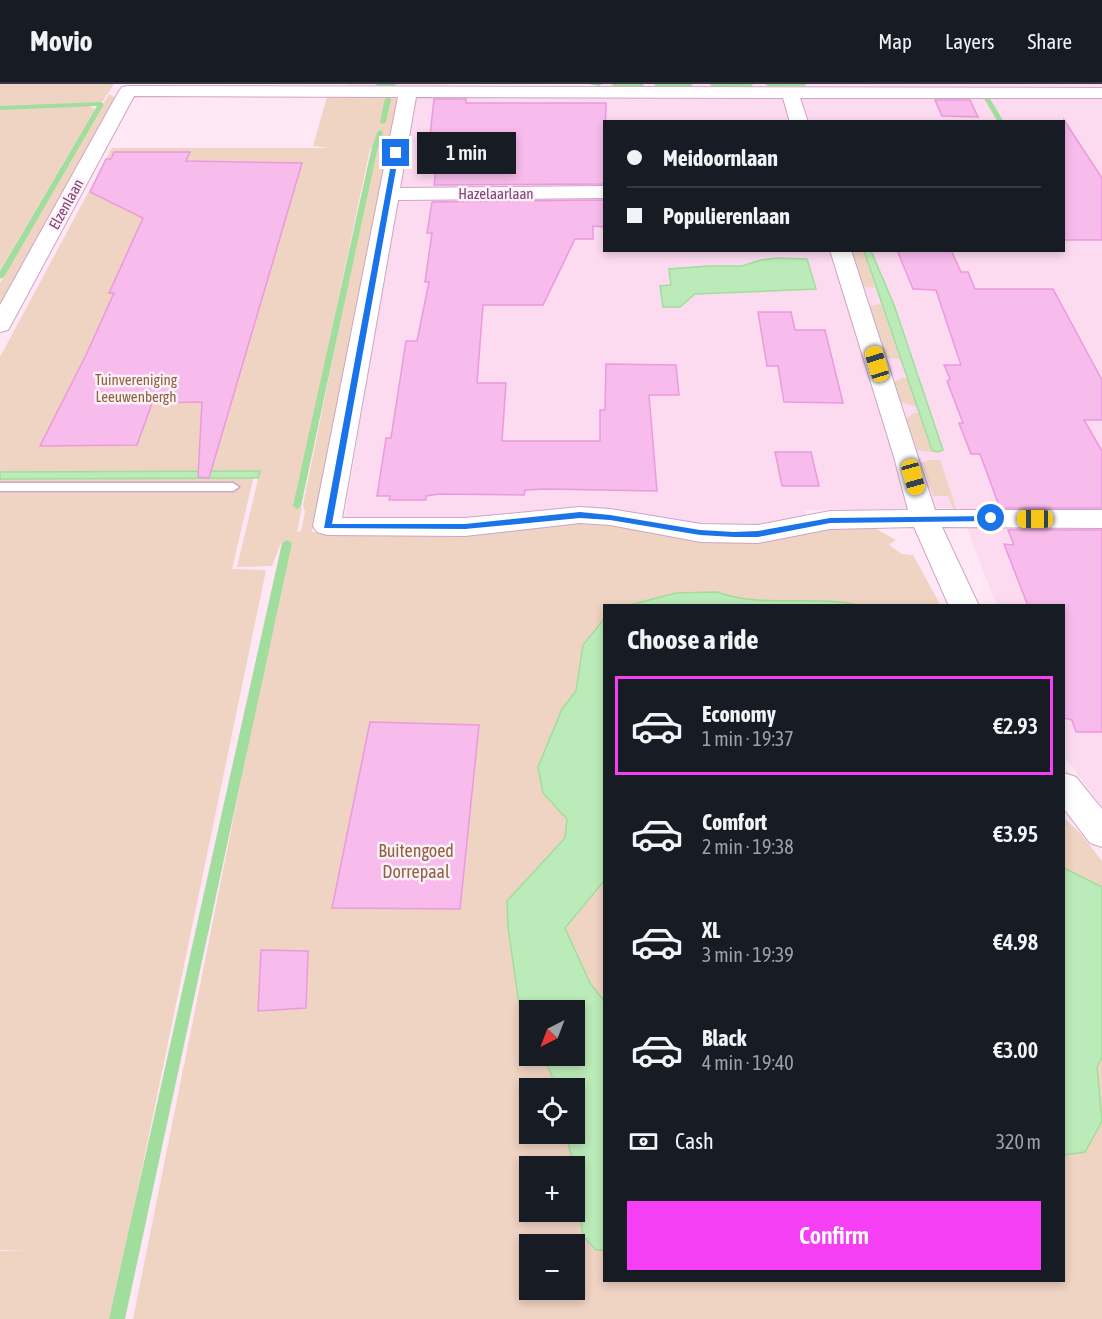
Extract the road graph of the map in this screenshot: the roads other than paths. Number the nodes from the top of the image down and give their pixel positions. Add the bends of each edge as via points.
1 (130, 88) edge
2 (408, 91) junction
3 (790, 92) junction
4 (1102, 93) edge
5 (798, 120) edge
6 (603, 192) edge
7 (388, 194) junction
8 (841, 252) edge
9 (0, 325) edge
10 (0, 487) edge
11 (233, 487) dead end
12 (924, 518) junction
13 (1102, 519) edge
14 (963, 604) edge
15 (1065, 787) edge
16 (1102, 833) edge

1 - 2 street
1 - 9 street, Elzenlaan
2 - 3 street
2 - 7 street
3 - 4 street
3 - 5 street
6 - 7 street, Hazelaarlaan
7 - 12 street via 327,526 465,526 580,515 700,532 746,534 830,520
8 - 12 street
10 - 11 lane
12 - 13 street
12 - 14 street
15 - 16 street

